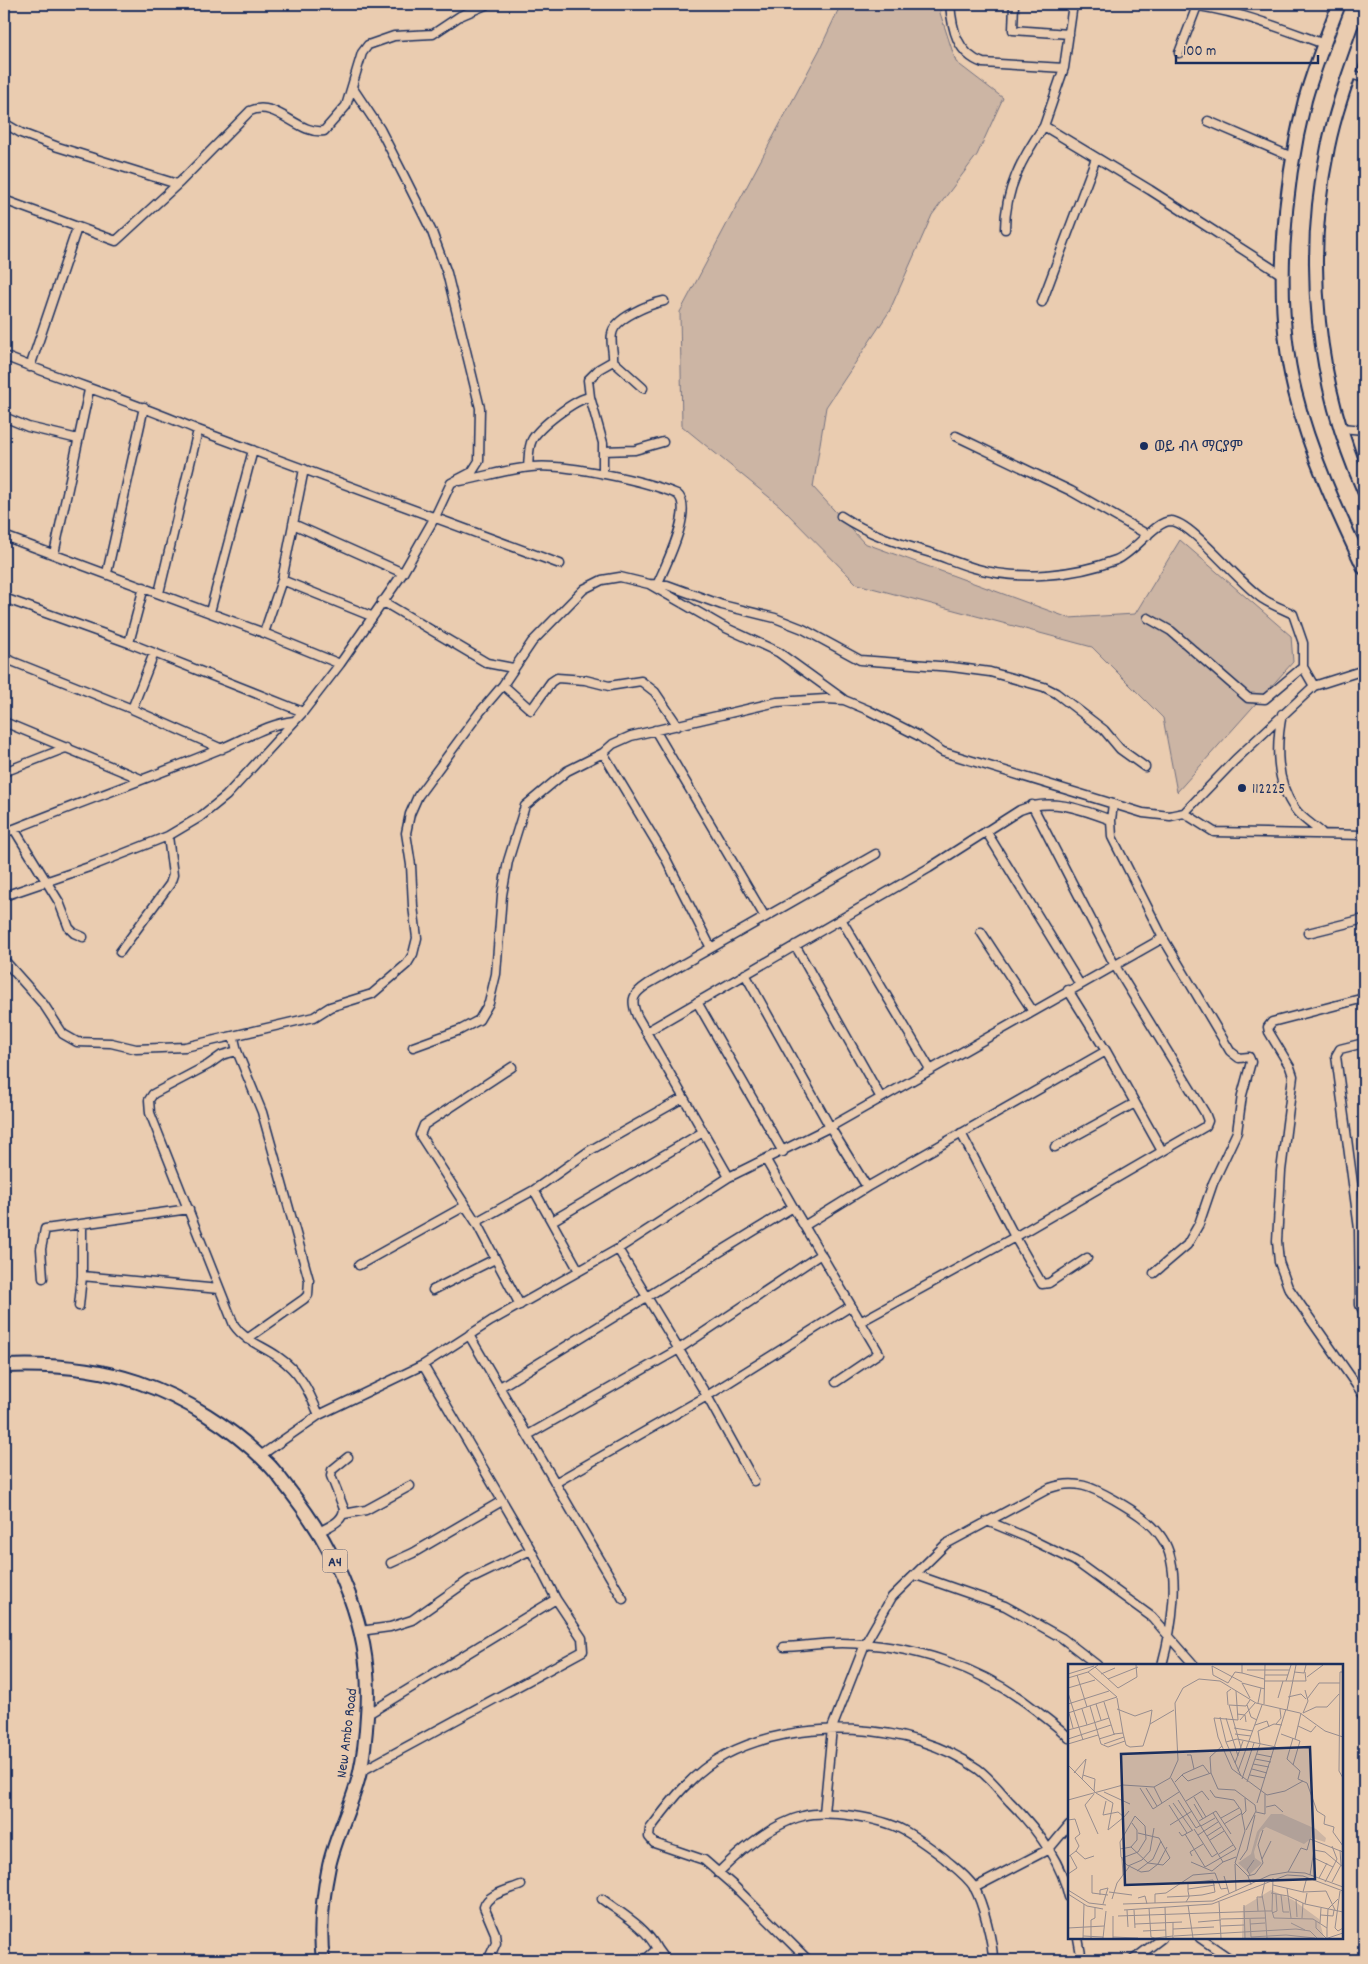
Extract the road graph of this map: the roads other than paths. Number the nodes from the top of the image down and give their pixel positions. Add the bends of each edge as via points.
1 (488, 4) edge
2 (950, 4) edge
3 (1014, 4) edge
4 (1073, 4) edge
5 (1181, 4) edge
6 (1339, 4) edge
7 (1197, 6) junction
8 (1364, 31) edge
9 (1068, 34) junction
10 (1324, 44) junction
11 (1179, 53) dead end
12 (1064, 68) junction
13 (1350, 74) junction
14 (1364, 78) edge
15 (352, 87) junction
16 (1208, 121) dead end
17 (4, 123) edge
18 (1044, 126) junction
19 (1292, 157) junction
20 (1096, 158) junction
21 (177, 184) junction
22 (4, 200) edge
23 (77, 228) junction
24 (1005, 229) dead end
25 (1284, 276) junction
26 (664, 302) dead end
27 (1042, 302) dead end
28 (4, 356) edge
29 (613, 361) junction
30 (30, 367) junction
31 (643, 388) dead end
32 (89, 390) junction
33 (590, 397) junction
34 (144, 406) junction
35 (4, 417) edge
36 (1341, 428) junction
37 (198, 430) junction
38 (1364, 430) edge
39 (956, 436) dead end
40 (78, 439) junction
41 (663, 442) dead end
42 (253, 450) junction
43 (603, 451) junction
44 (528, 467) junction
45 (304, 469) junction
46 (603, 474) junction
47 (451, 483) junction
48 (1364, 492) edge
49 (841, 516) dead end
50 (435, 517) junction
51 (293, 524) junction
52 (1148, 535) junction
53 (4, 536) edge
54 (54, 554) junction
55 (1363, 561) edge
56 (560, 564) dead end
57 (403, 572) junction
58 (107, 573) junction
59 (282, 580) junction
60 (649, 584) junction
61 (658, 584) junction
62 (144, 587) junction
63 (160, 593) junction
64 (4, 598) edge
65 (382, 601) junction
66 (210, 612) junction
67 (371, 616) junction
68 (1148, 618) dead end
69 (264, 633) junction
70 (129, 643) junction
71 (154, 652) junction
72 (4, 658) edge
73 (340, 664) junction
74 (1303, 667) junction
75 (513, 668) junction
76 (1364, 670) edge
77 (503, 685) junction
78 (1314, 686) junction
79 (844, 700) junction
80 (132, 709) junction
81 (303, 712) junction
82 (1282, 714) junction
83 (294, 721) junction
84 (4, 722) edge
85 (678, 726) junction
86 (655, 730) junction
87 (68, 747) junction
88 (222, 748) junction
89 (603, 753) junction
90 (1145, 767) dead end
91 (4, 772) edge
92 (141, 779) junction
93 (1032, 804) junction
94 (1113, 804) junction
95 (1184, 814) junction
96 (1110, 820) junction
97 (14, 829) junction
98 (986, 831) junction
99 (1321, 832) junction
100 (4, 833) edge
101 (1364, 835) edge
102 (168, 836) junction
103 (876, 854) dead end
104 (47, 882) junction
105 (4, 896) edge
106 (765, 917) junction
107 (841, 919) junction
108 (1364, 919) edge
109 (981, 932) dead end
110 (1308, 933) dead end
111 (83, 937) dead end
112 (1163, 938) junction
113 (796, 945) junction
114 (711, 948) junction
115 (120, 952) dead end
116 (4, 960) edge
117 (1114, 964) junction
118 (745, 974) junction
119 (1079, 983) junction
120 (1068, 990) junction
121 (1364, 998) edge
122 (697, 1002) junction
123 (1032, 1010) junction
124 (646, 1032) junction
125 (234, 1038) junction
126 (1364, 1043) edge
127 (413, 1047) dead end
128 (237, 1051) junction
129 (1106, 1051) junction
130 (512, 1066) dead end
131 (930, 1069) junction
132 (683, 1098) junction
133 (882, 1098) junction
134 (1135, 1104) junction
135 (830, 1127) junction
136 (703, 1132) junction
137 (961, 1133) junction
138 (1055, 1147) dead end
139 (1162, 1151) junction
140 (783, 1152) junction
141 (766, 1160) junction
142 (729, 1177) junction
143 (867, 1187) junction
144 (534, 1190) junction
145 (465, 1206) junction
146 (793, 1207) junction
147 (189, 1209) junction
148 (552, 1221) junction
149 (476, 1222) junction
150 (82, 1226) junction
151 (804, 1226) junction
152 (1015, 1237) junction
153 (618, 1249) junction
154 (821, 1254) junction
155 (1087, 1258) dead end
156 (495, 1259) junction
157 (359, 1264) dead end
158 (579, 1271) junction
159 (1154, 1273) dead end
160 (82, 1276) junction
161 (43, 1278) dead end
162 (219, 1289) junction
163 (433, 1290) dead end
164 (648, 1297) junction
165 (520, 1305) junction
166 (79, 1306) dead end
167 (852, 1306) junction
168 (1364, 1313) edge
169 (860, 1322) junction
170 (469, 1335) junction
171 (246, 1339) junction
172 (679, 1349) junction
173 (4, 1366) edge
174 (422, 1366) junction
175 (836, 1382) dead end
176 (500, 1387) junction
177 (707, 1396) junction
178 (1364, 1396) edge
179 (319, 1414) junction
180 (528, 1435) junction
181 (260, 1456) junction
182 (348, 1457) dead end
183 (754, 1481) dead end
184 (555, 1483) junction
185 (410, 1486) dead end
186 (502, 1501) junction
187 (344, 1514) junction
188 (986, 1521) junction
189 (319, 1532) junction
190 (531, 1550) junction
191 (391, 1563) dead end
192 (916, 1575) junction
193 (556, 1599) junction
194 (623, 1599) dead end
195 (360, 1631) junction
196 (1170, 1637) junction
197 (865, 1644) junction
198 (784, 1647) dead end
199 (1096, 1664) edge
200 (1162, 1664) edge
201 (1193, 1664) edge
202 (368, 1714) junction
203 (832, 1728) junction
204 (1068, 1737) edge
205 (360, 1772) junction
206 (824, 1813) junction
207 (1068, 1826) edge
208 (1049, 1849) junction
209 (718, 1873) junction
210 (521, 1885) dead end
211 (974, 1888) junction
212 (1068, 1892) edge
213 (602, 1899) dead end
214 (1078, 1939) edge
215 (1161, 1939) edge
216 (1201, 1939) edge
217 (657, 1949) junction
218 (323, 1960) edge
219 (488, 1960) edge
220 (645, 1960) edge
221 (665, 1960) edge
222 (808, 1960) edge
223 (993, 1960) edge
224 (1082, 1960) edge
225 (1133, 1960) edge
226 (1232, 1960) edge

1 - 15 street via 460,16 433,34 384,37 368,45 362,53
2 - 12 street via 956,35 965,54 972,59 983,63
3 - 9 street via 1012,30
4 - 9 street
5 - 7 street
6 - 10 main road
7 - 10 street via 1261,20
7 - 11 street
8 - 13 main road
9 - 12 street
10 - 19 main road via 1306,98
12 - 18 street
13 - 14 street
13 - 36 main road via 1328,146 1316,239 1316,288 1322,355
15 - 21 street via 346,106 324,131 314,132 265,108 250,111
15 - 47 street via 380,129 432,232 447,273 480,408 479,461 472,472
16 - 19 street
17 - 21 street via 58,147
18 - 20 street
18 - 24 street via 1024,155 1013,180 1005,212
19 - 25 main road via 1284,226
20 - 25 street
20 - 27 street
21 - 23 street via 116,242
22 - 23 street
23 - 30 street
25 - 55 main road via 1286,341 1295,391 1317,462
26 - 29 street via 640,308 616,326 611,335
28 - 30 street
29 - 31 street
29 - 33 street via 590,375
30 - 32 street
32 - 34 street
32 - 40 street
33 - 43 street
33 - 44 street via 575,402 537,432 530,445
34 - 37 street
34 - 58 street
35 - 40 street via 28,427
36 - 38 street
36 - 48 main road
37 - 42 street
37 - 63 street
39 - 52 street via 1071,491
40 - 54 street
41 - 43 street via 635,450
42 - 45 street
42 - 66 street
43 - 46 street
44 - 46 street
44 - 47 street
45 - 50 street
45 - 51 street
46 - 61 street via 667,490 682,500 679,532
47 - 50 street
49 - 52 street via 858,528 903,545 975,569 1002,574 1043,575 1079,571 1132,552
50 - 56 street
50 - 57 street
51 - 57 street
51 - 59 street
52 - 74 street via 1171,521 1186,526 1240,581 1262,599 1293,614 1303,643
53 - 54 street
54 - 58 street
57 - 65 street
58 - 62 street
59 - 67 street
59 - 69 street
60 - 61 street
60 - 75 street via 620,577 602,580 584,589 532,642
60 - 79 street via 724,627 778,652
61 - 90 street via 775,618 803,629 860,660 990,672 1044,687 1104,730 1120,749
62 - 63 street
62 - 70 street
63 - 66 street
64 - 70 street
65 - 67 street
65 - 75 street via 487,663
66 - 69 street
67 - 73 street
68 - 74 street via 1171,632 1248,698 1266,699
69 - 73 street
70 - 71 street
71 - 80 street
71 - 81 street
72 - 80 street
73 - 81 street
74 - 78 street
75 - 77 street
76 - 78 street
77 - 85 street via 531,710 557,678 585,680 604,686 641,681 655,692
77 - 125 street via 438,768 418,796 410,814 406,844 412,865 417,938 407,964 372,994 330,1007 314,1017
78 - 82 street
79 - 85 street via 777,702
79 - 94 street via 943,752
80 - 88 street
81 - 83 street
82 - 95 street
82 - 99 street via 1279,765 1285,789 1295,809
83 - 88 street via 279,722
83 - 102 street via 226,796
84 - 87 street
85 - 86 street
86 - 89 street via 613,744
86 - 106 street
87 - 91 street
87 - 92 street
88 - 92 street
89 - 114 street via 664,855
89 - 127 street via 567,771 525,806 508,861 502,895 496,974 489,1003 479,1020
92 - 97 street
93 - 96 street via 1047,803 1080,809
93 - 98 street
93 - 117 street
94 - 95 street via 1160,816
94 - 96 street
95 - 99 street via 1214,832
96 - 112 street via 1112,837
97 - 100 street
97 - 104 street
98 - 107 street
98 - 119 street
99 - 101 street
102 - 104 street
102 - 115 street via 173,875 170,884
103 - 106 street
104 - 105 street
104 - 111 street via 69,928
106 - 114 street
107 - 113 street
107 - 131 street
108 - 110 street
109 - 123 street
112 - 117 street
112 - 159 street via 1230,1051 1239,1058 1249,1057 1251,1062 1237,1132 1213,1183 1199,1224 1187,1245
113 - 118 street
113 - 133 street
114 - 124 street via 635,993 632,1006
116 - 125 street via 44,1005 63,1034 77,1042 111,1043 154,1050
117 - 119 street
117 - 139 street via 1206,1113 1208,1121 1202,1129
118 - 122 street
118 - 135 street
119 - 120 street
120 - 123 street
120 - 129 street
121 - 178 street via 1272,1022 1268,1032 1290,1067 1292,1076 1281,1170 1279,1262 1288,1287
122 - 124 street
122 - 140 street
123 - 131 street
124 - 132 street
125 - 128 street
126 - 168 street via 1340,1048 1336,1056 1359,1229 1360,1305
128 - 147 street via 222,1055 153,1094 149,1100 150,1114
128 - 171 street via 262,1112 309,1280 308,1294 304,1299
129 - 134 street
129 - 137 street
130 - 145 street via 420,1130 420,1135
131 - 133 street
132 - 136 street
132 - 144 street via 589,1151
133 - 135 street
134 - 138 street
134 - 139 street
135 - 140 street
135 - 143 street
136 - 142 street
136 - 148 street
137 - 143 street
137 - 152 street
139 - 152 street
140 - 141 street
141 - 142 street
141 - 146 street
142 - 153 street
143 - 151 street
144 - 148 street
144 - 149 street
145 - 149 street
145 - 157 street
146 - 151 street
146 - 164 street
147 - 150 street
147 - 162 street
148 - 158 street
149 - 156 street
150 - 160 street
150 - 161 street via 43,1231
151 - 154 street
152 - 155 street via 1042,1284 1049,1283
152 - 169 street
153 - 158 street
153 - 164 street
154 - 167 street
154 - 172 street
156 - 163 street
156 - 165 street
158 - 165 street
160 - 162 street
160 - 166 street
162 - 171 street via 234,1325
164 - 172 street
164 - 176 street
165 - 170 street
167 - 169 street
167 - 177 street
169 - 175 street via 879,1353
170 - 174 street
170 - 176 street
171 - 179 street via 276,1356 305,1382
172 - 177 street
172 - 180 street
173 - 181 main road, New Ambo Road / A4 via 88,1369 137,1382 192,1407 234,1433
174 - 179 street
174 - 186 street
176 - 180 street
177 - 183 street
177 - 184 street
179 - 181 street
180 - 184 street
181 - 189 main road, New Ambo Road / A4 via 312,1518
182 - 187 street via 332,1470
184 - 194 street
185 - 187 street via 366,1510
186 - 190 street
186 - 191 street
187 - 189 street via 341,1520
188 - 192 street via 946,1544
188 - 196 street via 1075,1561 1152,1617
188 - 196 street via 1064,1483 1096,1489 1139,1515 1161,1536 1171,1560
189 - 195 main road, New Ambo Road / A4 via 337,1565
190 - 193 street
190 - 195 street via 469,1580 412,1620
192 - 197 street via 892,1597
192 - 199 street via 1005,1606 1062,1638
193 - 202 street
193 - 205 street via 582,1638 582,1651
195 - 202 main road, New Ambo Road / A4 via 368,1678
196 - 200 street
196 - 201 street
197 - 198 street
197 - 203 street
197 - 204 street via 903,1649 973,1671 1018,1696
202 - 205 main road, New Ambo Road / A4
203 - 206 street
203 - 208 street via 897,1736 942,1750 979,1770 1024,1815
203 - 209 street via 758,1740 723,1756 680,1789 650,1829 649,1837 654,1843 704,1860
205 - 218 main road, New Ambo Road / A4 via 329,1865 322,1921
206 - 209 street via 802,1816 766,1833
206 - 211 street via 902,1829 962,1873
207 - 208 street
208 - 211 street
208 - 212 street
209 - 222 street
210 - 219 street via 485,1902 496,1943
211 - 223 street via 986,1922
213 - 217 street via 636,1923
214 - 224 street
215 - 225 street
216 - 226 street
217 - 220 street
217 - 221 street

